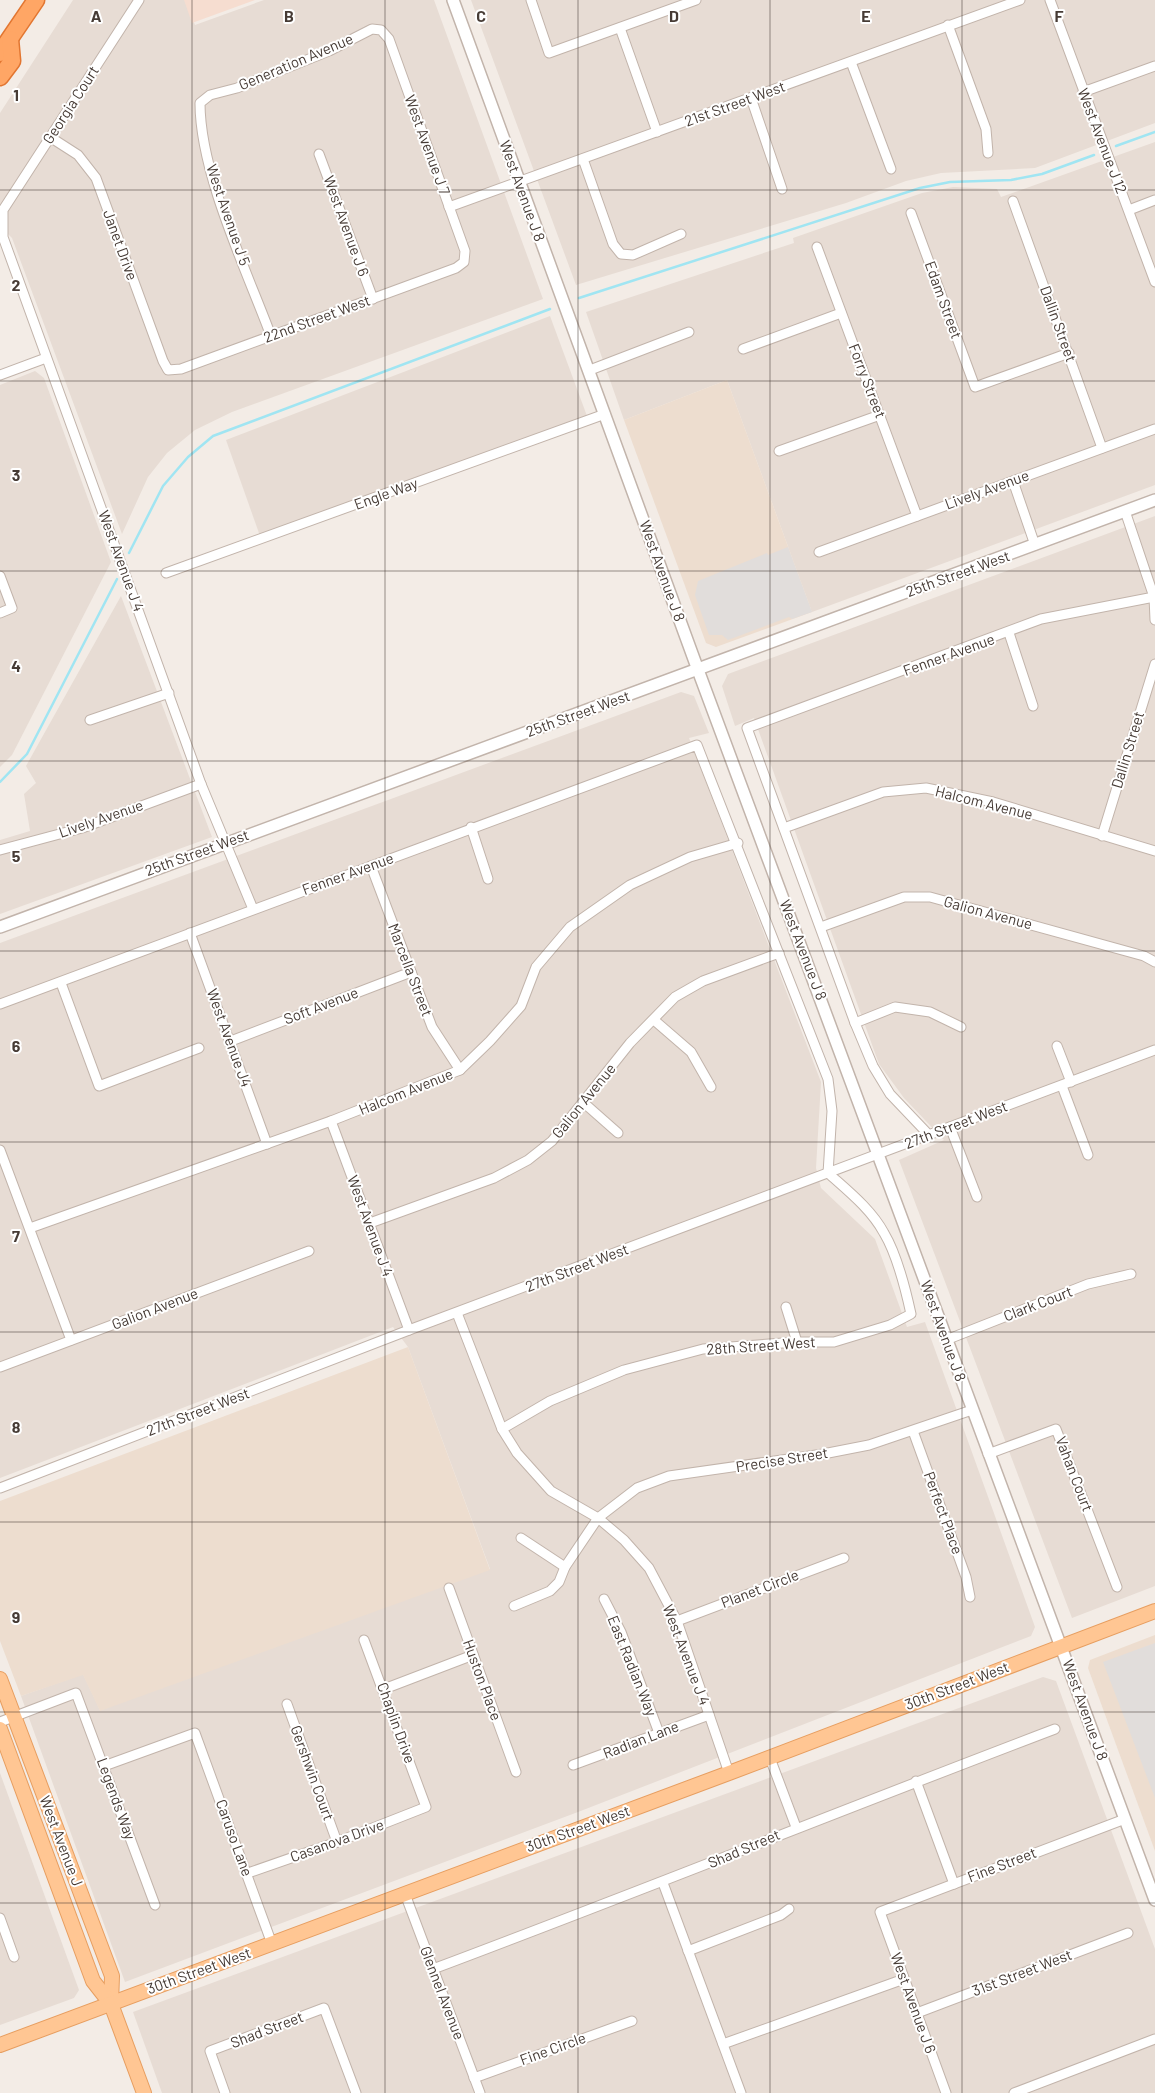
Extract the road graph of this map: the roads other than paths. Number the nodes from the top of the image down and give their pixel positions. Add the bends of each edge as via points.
1 (36, 0) edge
2 (139, 0) edge
3 (453, 0) edge
4 (531, 0) edge
5 (696, 0) edge
6 (1020, 0) edge
7 (1050, 0) edge
8 (948, 26) junction
9 (620, 28) junction
10 (381, 30) joint
11 (10, 38) junction
12 (0, 53) edge
13 (851, 62) junction
14 (1155, 66) edge
15 (0, 77) edge
16 (1083, 92) junction
17 (210, 95) joint
18 (752, 98) junction
19 (657, 132) junction
20 (50, 137) junction
21 (988, 153) dead end
22 (319, 154) dead end
23 (583, 159) junction
24 (891, 169) dead end
25 (519, 182) junction
26 (782, 189) dead end
27 (1155, 200) edge
28 (1013, 201) dead end
29 (449, 206) junction
30 (2, 210) joint
31 (1128, 210) junction
32 (911, 213) dead end
33 (681, 234) dead end
34 (817, 247) dead end
35 (464, 262) joint
36 (1155, 282) edge
37 (373, 299) junction
38 (841, 313) junction
39 (689, 332) dead end
40 (271, 336) junction
41 (743, 349) dead end
42 (1069, 353) junction
43 (46, 358) junction
44 (168, 370) joint
45 (590, 370) junction
46 (0, 375) edge
47 (605, 414) junction
48 (880, 415) junction
49 (1155, 429) edge
50 (1102, 448) junction
51 (779, 451) dead end
52 (1012, 481) junction
53 (1155, 500) edge
54 (1125, 511) junction
55 (917, 516) junction
56 (1036, 545) junction
57 (819, 552) dead end
58 (166, 573) dead end
59 (0, 576) edge
60 (1154, 597) edge
61 (0, 613) edge
62 (1155, 620) edge
63 (1009, 633) junction
64 (1155, 664) edge
65 (698, 670) junction
66 (169, 693) junction
67 (1034, 706) dead end
68 (90, 720) dead end
69 (201, 784) junction
70 (471, 827) junction
71 (784, 828) junction
72 (1102, 836) junction
73 (226, 842) junction
74 (738, 843) junction
75 (0, 850) edge
76 (1155, 851) edge
77 (371, 866) junction
78 (488, 879) dead end
79 (253, 909) junction
80 (0, 927) edge
81 (821, 927) junction
82 (190, 933) junction
83 (779, 953) junction
84 (1155, 962) edge
85 (411, 972) junction
86 (61, 983) junction
87 (0, 1004) edge
88 (654, 1020) junction
89 (855, 1023) junction
90 (961, 1027) dead end
91 (231, 1041) junction
92 (1057, 1046) dead end
93 (199, 1048) dead end
94 (1155, 1050) edge
95 (460, 1070) junction
96 (1066, 1084) junction
97 (711, 1086) dead end
98 (584, 1103) junction
99 (331, 1121) junction
100 (950, 1127) junction
101 (618, 1133) dead end
102 (929, 1135) junction
103 (267, 1144) junction
104 (0, 1150) edge
105 (880, 1154) junction
106 (1088, 1155) dead end
107 (828, 1173) junction
108 (978, 1197) dead end
109 (370, 1224) junction
110 (30, 1228) junction
111 (309, 1251) dead end
112 (1131, 1274) dead end
113 (786, 1307) dead end
114 (457, 1313) junction
115 (409, 1330) junction
116 (71, 1340) junction
117 (946, 1340) junction
118 (797, 1342) junction
119 (0, 1367) edge
120 (972, 1410) junction
121 (502, 1429) junction
122 (913, 1431) junction
123 (988, 1454) junction
124 (0, 1488) edge
125 (598, 1518) junction
126 (521, 1538) dead end
127 (844, 1558) dead end
128 (565, 1567) junction
129 (1117, 1587) dead end
130 (449, 1588) dead end
131 (970, 1597) dead end
132 (604, 1599) dead end
133 (514, 1606) dead end
134 (1155, 1611) edge
135 (676, 1621) junction
136 (364, 1640) dead end
137 (1061, 1646) junction
138 (473, 1655) junction
139 (0, 1679) edge
140 (384, 1689) junction
141 (287, 1704) dead end
142 (709, 1715) junction
143 (14, 1717) junction
144 (0, 1722) edge
145 (0, 1729) edge
146 (1055, 1729) dead end
147 (659, 1733) junction
148 (770, 1758) junction
149 (574, 1765) dead end
150 (104, 1766) junction
151 (516, 1772) dead end
152 (729, 1773) junction
153 (916, 1781) junction
154 (426, 1807) joint
155 (1125, 1819) junction
156 (796, 1827) junction
157 (337, 1842) junction
158 (248, 1873) junction
159 (663, 1883) junction
160 (954, 1884) junction
161 (405, 1894) junction
162 (1155, 1900) edge
163 (155, 1905) dead end
164 (790, 1909) dead end
165 (880, 1912) joint
166 (0, 1918) edge
167 (1128, 1933) dead end
168 (272, 1944) junction
169 (688, 1951) junction
170 (14, 1957) dead end
171 (434, 1969) junction
172 (904, 1979) junction
173 (111, 2004) junction
174 (916, 2013) junction
175 (632, 2021) dead end
176 (1155, 2039) edge
177 (723, 2044) junction
178 (0, 2045) edge
179 (474, 2078) junction
180 (144, 2093) edge
181 (225, 2093) edge
182 (356, 2093) edge
183 (480, 2093) edge
184 (741, 2093) edge
185 (946, 2093) edge
186 (1014, 2093) edge

1 - 11 highway
2 - 20 street, Georgia Court
3 - 25 street, West Avenue J 8
4 - 9 street via 549,53
5 - 9 street
6 - 8 street, 21st Street West
7 - 16 street, West Avenue J 12
8 - 13 street, 21st Street West
8 - 21 street via 986,130
9 - 19 street
10 - 17 street, Generation Avenue via 372,29 329,51 237,88
10 - 29 street, West Avenue J 7 via 389,39
11 - 12 highway
11 - 15 highway via 12,61
13 - 18 street, 21st Street West
13 - 24 street
14 - 16 street
16 - 31 street, West Avenue J 12
17 - 40 street, West Avenue J 5 via 200,103 200,117 214,184
18 - 19 street, 21st Street West
18 - 26 street
19 - 23 street, 21st Street West
20 - 30 street, Georgia Court
20 - 44 street, Janet Drive via 78,155 96,178
22 - 37 street, West Avenue J 6
23 - 25 street, 21st Street West
23 - 33 street via 613,244 621,254 633,255
25 - 29 street, 21st Street West
25 - 45 street, West Avenue J 8
27 - 31 street
28 - 42 street, Dallin Street
29 - 35 street, West Avenue J 7 via 466,252
30 - 43 street, West Avenue J 4 via 3,237
31 - 36 street, West Avenue J 12
32 - 42 street, Edam Street via 975,387
34 - 38 street, Forry Street
35 - 37 street, 22nd Street West via 456,268
37 - 40 street, 22nd Street West
38 - 41 street
38 - 48 street, Forry Street
39 - 45 street
40 - 44 street, 22nd Street West via 181,369
42 - 50 street, Dallin Street
43 - 46 street
43 - 66 street, West Avenue J 4
45 - 47 street, West Avenue J 8
47 - 58 street, Engle Way
47 - 65 street, West Avenue J 8
48 - 51 street
48 - 55 street, Forry Street
49 - 50 street, Lively Avenue
50 - 52 street, Lively Avenue
52 - 55 street, Lively Avenue
52 - 56 street
53 - 54 street, 25th Street West
54 - 56 street, 25th Street West
54 - 60 street
55 - 57 street, Lively Avenue
56 - 65 street, 25th Street West
59 - 61 street via 12,608
60 - 62 street
60 - 63 street, Fenner Avenue via 1041,619
63 - 67 street
63 - 71 street, Fenner Avenue via 748,728
64 - 72 street, Dallin Street
65 - 73 street, 25th Street West
65 - 105 street, West Avenue J 8
66 - 68 street
66 - 69 street, West Avenue J 4
69 - 73 street, West Avenue J 4
69 - 75 street, Lively Avenue via 82,828
70 - 74 street, Fenner Avenue via 697,745
70 - 77 street, Fenner Avenue
70 - 78 street
71 - 72 street, Halcom Avenue via 883,792 926,788 993,802
71 - 81 street
72 - 76 street, Halcom Avenue
73 - 79 street, West Avenue J 4
73 - 80 street, 25th Street West
74 - 83 street
74 - 95 street, Halcom Avenue via 690,858 630,885 570,927 536,967 521,1006
77 - 79 street, Fenner Avenue
77 - 85 street, Marcella Street
79 - 82 street, Fenner Avenue
81 - 84 street, Galion Avenue via 904,897 930,897 1144,956
81 - 89 street
82 - 86 street, Fenner Avenue
82 - 91 street, West Avenue J4
83 - 88 street, Galion Avenue via 703,980 675,997
83 - 107 street via 828,1079 832,1112
85 - 91 street, Soft Avenue
85 - 95 street, Marcella Street via 432,1027
86 - 87 street, Fenner Avenue
86 - 93 street via 99,1086
88 - 97 street via 691,1052
88 - 98 street, Galion Avenue via 630,1043
89 - 90 street via 895,1007 930,1012
89 - 102 street via 873,1066 890,1094
91 - 103 street, West Avenue J4
92 - 96 street
94 - 96 street, 27th Street West
95 - 99 street, Halcom Avenue
96 - 100 street, 27th Street West
96 - 106 street
98 - 101 street
98 - 109 street, Galion Avenue via 552,1141 528,1160 494,1178
99 - 103 street, Halcom Avenue
99 - 109 street, West Avenue J 4
100 - 102 street, 27th Street West
100 - 108 street
102 - 105 street, 27th Street West
103 - 110 street, Halcom Avenue
104 - 110 street
105 - 107 street, 27th Street West
105 - 117 street, West Avenue J 8
107 - 114 street, 27th Street West
107 - 118 street, 28th Street West via 866,1209 885,1233 907,1292 911,1314 890,1325 834,1342
109 - 115 street, West Avenue J 4
110 - 116 street
111 - 116 street, Galion Avenue
112 - 117 street, Clark Court via 1088,1284
113 - 118 street
114 - 115 street, 27th Street West
114 - 121 street, West Avenue J 4
115 - 124 street, 27th Street West
116 - 119 street, Galion Avenue
117 - 120 street, West Avenue J 8
118 - 121 street, 28th Street West via 704,1349 624,1370 550,1401
120 - 122 street, Precise Street
120 - 123 street, West Avenue J 8
121 - 125 street, West Avenue J 4 via 518,1454 551,1491
122 - 125 street, Precise Street via 869,1445 823,1454 669,1476 637,1488
122 - 131 street, Perfect Place via 966,1577
123 - 129 street, Vahan Court via 1056,1429
123 - 137 street, West Avenue J 8
125 - 128 street, Precise Street
125 - 135 street, West Avenue J 4 via 649,1568
126 - 128 street
127 - 135 street, Planet Circle
128 - 133 street, Precise Street via 559,1582 550,1591
130 - 138 street, Huston Place
132 - 147 street, East Radian Way via 621,1632
134 - 137 main road, 30th Street West
135 - 142 street, West Avenue J 4
136 - 140 street, Chaplin Drive
137 - 148 main road, 30th Street West
137 - 155 street, West Avenue J 8
138 - 140 street
138 - 151 street, Huston Place
139 - 143 main road, West Avenue J
140 - 154 street, Chaplin Drive
141 - 157 street, Gershwin Court
142 - 147 street, Radian Lane
142 - 152 street, West Avenue J 4
143 - 144 street
143 - 150 street, Legends Way via 76,1693
143 - 173 main road, West Avenue J via 112,1976
145 - 173 main road, West Avenue J via 93,1981
146 - 153 street, Shad Street
147 - 149 street, Radian Lane
148 - 152 main road, 30th Street West
148 - 156 street
150 - 158 street, Caruso Lane via 195,1732
150 - 163 street, Legends Way
152 - 161 main road, 30th Street West
153 - 156 street, Shad Street
153 - 160 street
154 - 157 street, Casanova Drive
155 - 160 street, Fine Street
155 - 162 street, West Avenue J 8
156 - 159 street, Shad Street
157 - 158 street, Casanova Drive
158 - 168 street, Caruso Lane
159 - 169 street
159 - 171 street, Shad Street
160 - 165 street, Fine Street
161 - 168 main road, 30th Street West
161 - 171 street, Glennel Avenue
164 - 169 street
165 - 172 street, West Avenue J 6
166 - 170 street
167 - 174 street, 31st Street West
168 - 173 main road, 30th Street West
169 - 177 street
171 - 179 street, Glennel Avenue
172 - 174 street, West Avenue J 6
172 - 177 street
173 - 178 main road, 30th Street West
173 - 180 main road, West Avenue J
174 - 185 street, West Avenue J 6
175 - 179 street, Fine Circle
176 - 186 street
177 - 184 street
179 - 183 street, Glennel Avenue
181 - 182 street, Shad Street via 210,2051 324,2008

